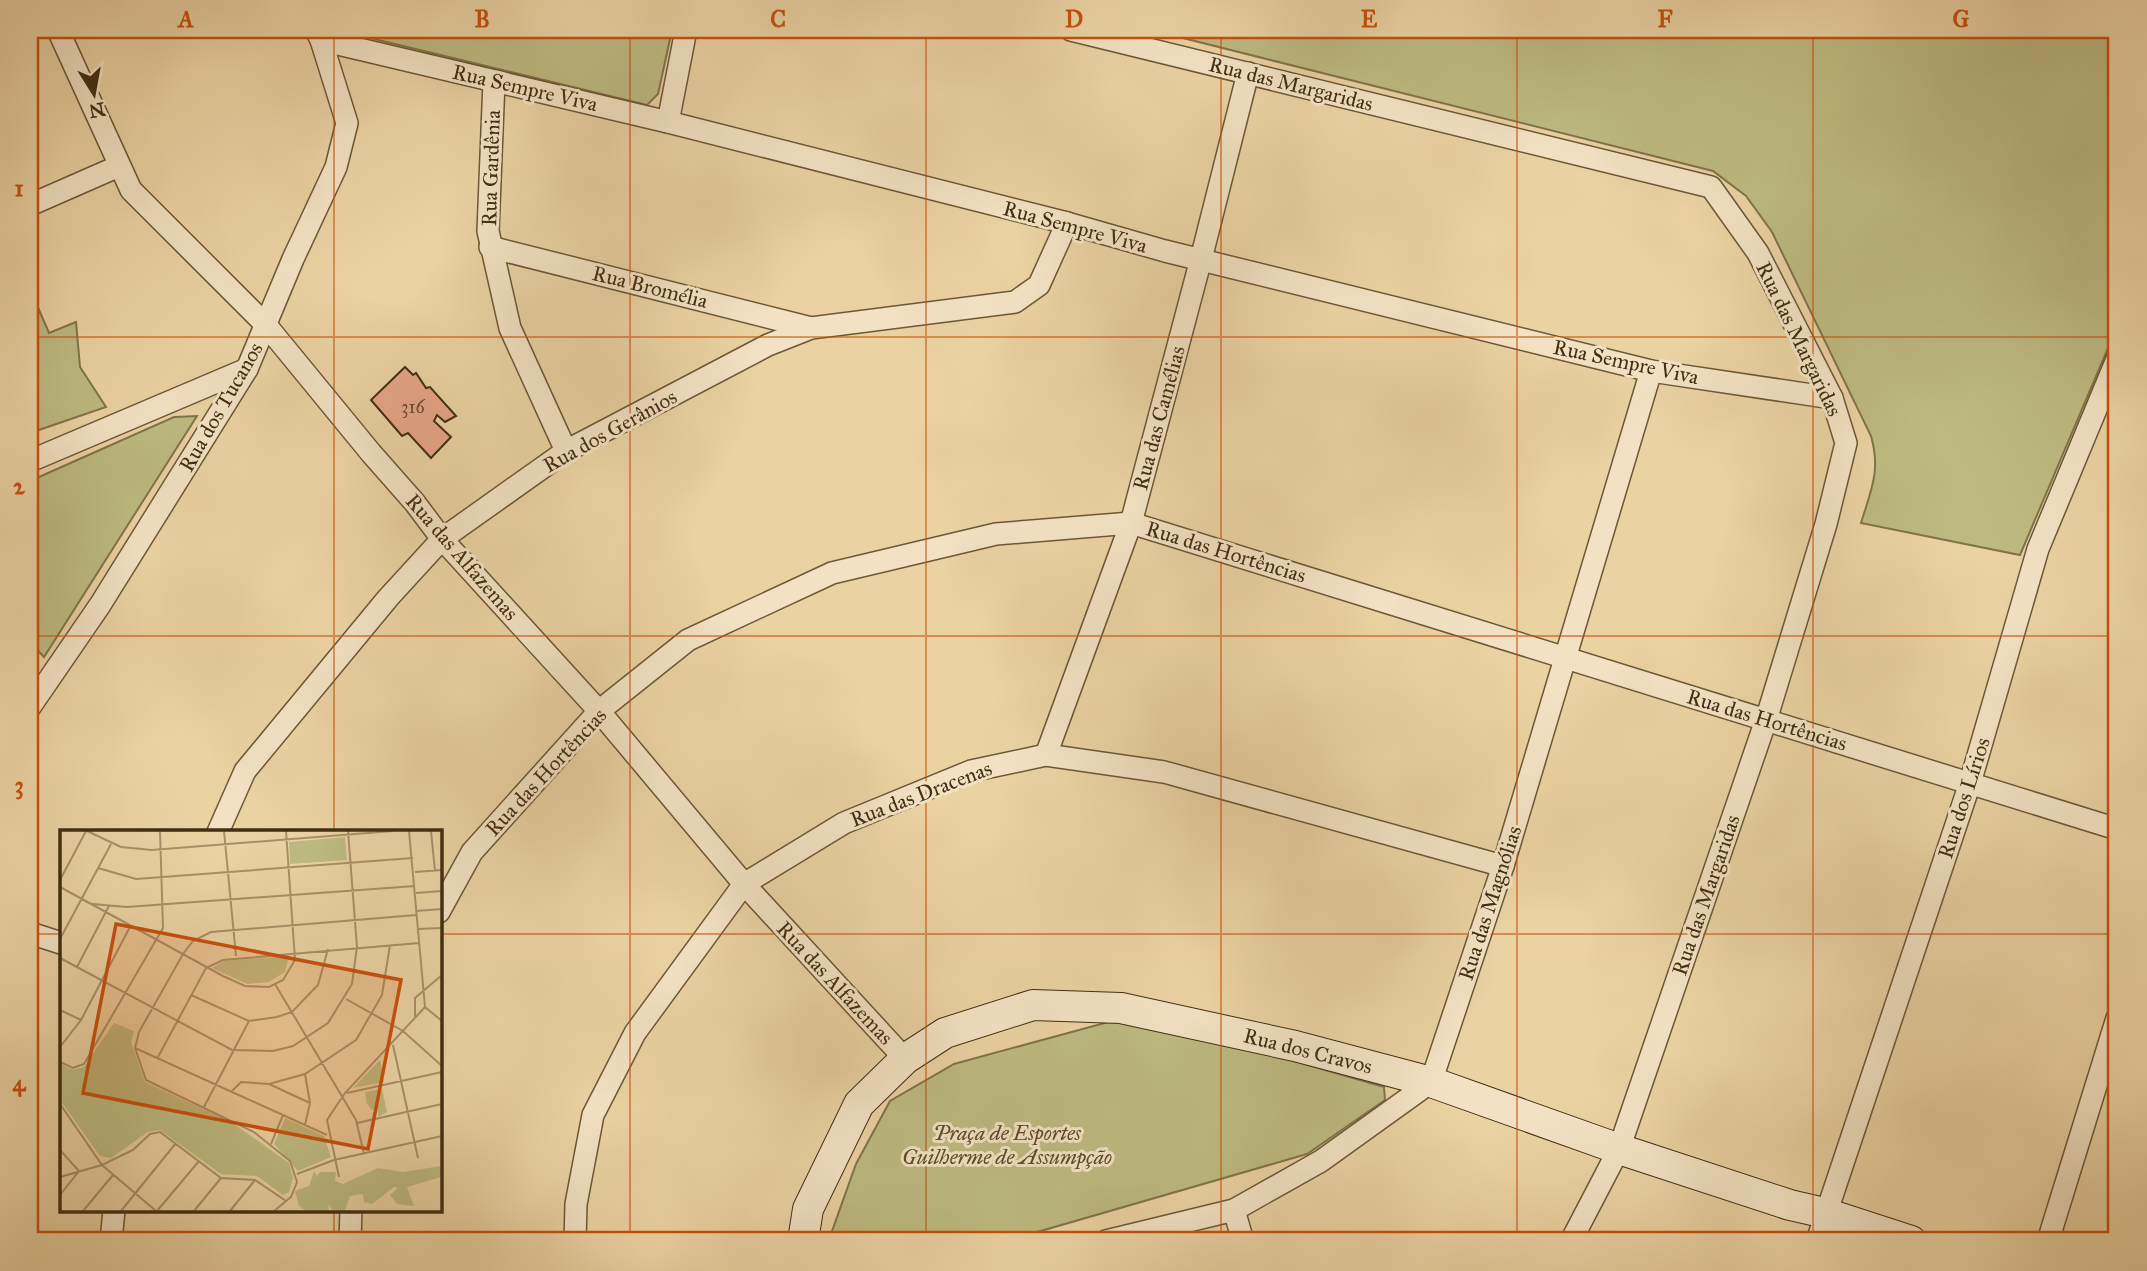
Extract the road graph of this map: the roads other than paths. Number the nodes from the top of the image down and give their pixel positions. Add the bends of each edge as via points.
1 (58, 30) edge
2 (686, 30) edge
3 (1071, 30) edge
4 (318, 35) edge
5 (1248, 74) junction
6 (494, 81) junction
7 (668, 122) junction
8 (119, 166) junction
9 (30, 205) edge
10 (1067, 223) junction
11 (490, 247) junction
12 (1201, 259) junction
13 (267, 325) junction
14 (811, 328) junction
15 (2117, 359) edge
16 (247, 369) junction
17 (1651, 372) junction
18 (1832, 398) junction
19 (566, 451) junction
20 (30, 461) edge
21 (1131, 523) junction
22 (442, 539) junction
23 (1567, 658) junction
24 (30, 707) edge
25 (599, 711) junction
26 (1766, 720) junction
27 (1046, 755) junction
28 (1970, 783) junction
29 (2117, 829) edge
30 (219, 830) edge
31 (1503, 866) junction
32 (744, 884) junction
33 (441, 908) edge
34 (30, 933) edge
35 (60, 943) edge
36 (2117, 1018) edge
37 (905, 1059) junction
38 (1431, 1082) junction
39 (1619, 1149) junction
40 (1234, 1210) junction
41 (114, 1212) edge
42 (351, 1212) edge
43 (1825, 1213) junction
44 (111, 1241) edge
45 (350, 1241) edge
46 (575, 1241) edge
47 (803, 1241) edge
48 (1106, 1241) edge
49 (1243, 1241) edge
50 (1571, 1241) edge
51 (1817, 1241) edge
52 (1911, 1241) edge
53 (2049, 1241) edge

1 - 8 street, Rua das Alfazemas
2 - 7 street
3 - 5 street, Rua das Margaridas
4 - 6 street, Rua Sempre Viva
4 - 13 street, Rua dos Tucanos via 347,123 336,167
5 - 12 street, Rua das Camélias
5 - 18 street, Rua das Margaridas via 1711,187 1758,253
6 - 7 street, Rua Sempre Viva
6 - 11 street, Rua Gardênia
7 - 10 street, Rua Sempre Viva
8 - 9 street
8 - 13 street, Rua das Alfazemas via 131,190
10 - 12 street, Rua Sempre Viva
10 - 14 street, Rua dos Gerânios via 1039,285 1015,302
11 - 14 street, Rua Bromélia
11 - 19 street, Rua Gardênia via 510,328
12 - 17 street, Rua Sempre Viva
12 - 21 street, Rua das Camélias
13 - 16 street, Rua dos Tucanos
13 - 22 street, Rua das Alfazemas
14 - 19 street, Rua dos Gerânios via 768,345
15 - 28 street, Rua dos Lírios via 2038,549
16 - 20 street
16 - 24 street, Rua dos Tucanos via 100,606
17 - 18 street, Rua Sempre Viva
17 - 23 street, Rua das Magnólias
18 - 26 street, Rua das Margaridas via 1846,443
19 - 22 street, Rua dos Gerânios
21 - 23 street, Rua das Hortências
21 - 25 street, Rua das Hortências via 996,534 832,573 688,640
21 - 27 street, Rua das Camélias
22 - 25 street, Rua das Alfazemas
22 - 30 street, Rua dos Gerânios via 245,771
23 - 26 street, Rua das Hortências
23 - 31 street, Rua das Magnólias
25 - 32 street, Rua das Alfazemas
25 - 33 street, Rua das Hortências via 472,852
26 - 28 street, Rua das Hortências
26 - 39 street, Rua das Margaridas
27 - 31 street, Rua das Dracenas via 1164,772
27 - 32 street, Rua das Dracenas via 971,771 844,823
28 - 29 street, Rua das Hortências
28 - 43 street, Rua dos Lírios
31 - 38 street, Rua das Magnólias
32 - 37 street, Rua das Alfazemas
32 - 46 street, Rua das Dracenas via 635,1033 593,1115 576,1203
34 - 35 street
36 - 53 street
37 - 38 street, Rua dos Cravos via 945,1033 1033,1005 1121,1008
37 - 47 street, Rua dos Cravos via 859,1104 808,1209
38 - 39 street, Rua dos Cravos
38 - 40 street via 1321,1161
39 - 43 street, Rua dos Cravos
39 - 50 street, Rua das Margaridas
40 - 48 street
40 - 49 street
41 - 44 street
42 - 45 street
43 - 51 street, Rua dos Lírios
43 - 52 street, Rua dos Cravos

